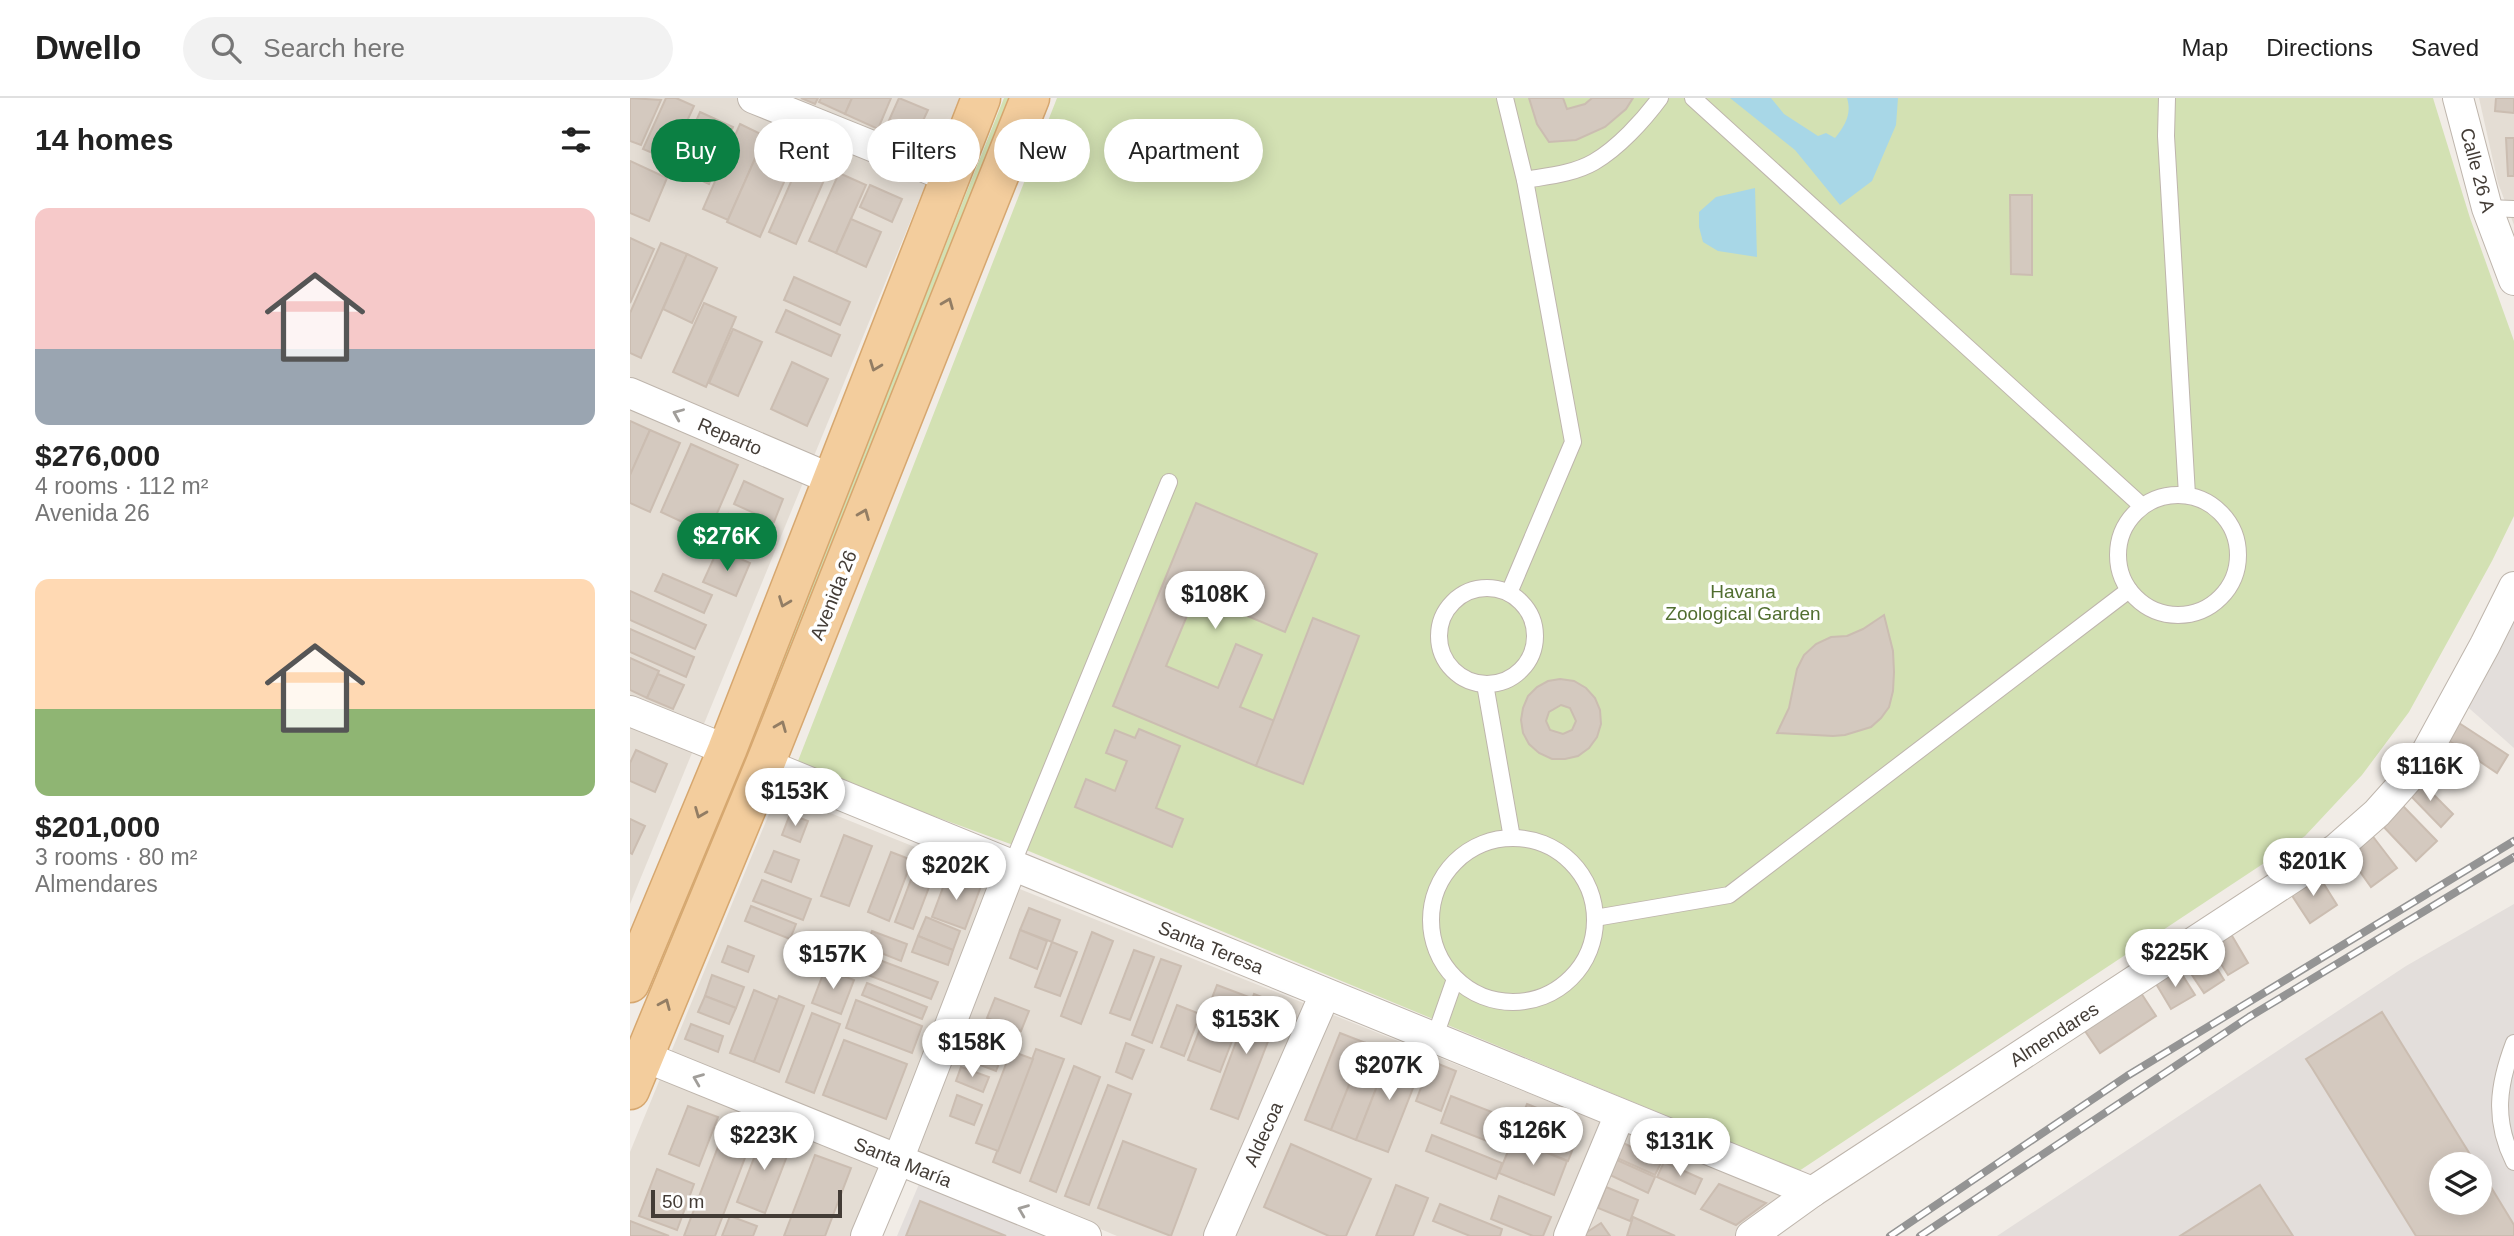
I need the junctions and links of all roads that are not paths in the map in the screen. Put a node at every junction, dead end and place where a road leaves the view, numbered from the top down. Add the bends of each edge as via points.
1 (754, 98) edge
2 (981, 98) edge
3 (1030, 98) edge
4 (1505, 98) edge
5 (1660, 98) edge
6 (1693, 98) edge
7 (2167, 98) edge
8 (2458, 98) edge
9 (972, 119) edge
10 (867, 144) edge
11 (1525, 180) junction
12 (947, 182) edge
13 (2501, 208) edge
14 (2514, 280) edge
15 (630, 393) edge
16 (831, 479) junction
17 (1169, 482) dead end
18 (2187, 495) junction
19 (2142, 506) junction
20 (2514, 587) edge
21 (2129, 590) junction
22 (1509, 593) junction
23 (1485, 684) junction
24 (630, 711) edge
25 (727, 750) junction
26 (765, 764) junction
27 (1512, 838) junction
28 (1012, 865) junction
29 (1595, 918) junction
30 (1455, 979) junction
31 (630, 983) edge
32 (1325, 994) junction
33 (1434, 1038) junction
34 (2514, 1043) edge
35 (636, 1073) edge
36 (1619, 1114) junction
37 (898, 1160) junction
38 (2514, 1162) edge
39 (1812, 1192) junction
40 (866, 1236) edge
41 (1086, 1236) edge
42 (1219, 1236) edge
43 (1569, 1236) edge
44 (1751, 1236) edge

1 - 10 street
2 - 9 main road
26 -> 3 main road, Avenida 26
4 - 11 lane
5 - 11 lane via 1642,123 1594,162 1562,174
6 - 19 lane
7 - 18 lane
8 - 13 street, Calle 26 A
11 - 22 lane via 1573,442
12 -> 16 main road
13 - 14 street, Calle 26 A
16 -> 15 street, Reparto
16 -> 25 main road
17 - 28 lane
18 - 19 lane via 2171,495
18 - 21 lane via 2215,508 2233,533 2237,564 2228,586 2213,603 2184,614 2154,610
19 - 21 lane via 2118,545 2118,561
20 - 39 street, Almendares via 2418,766 2377,813 2336,849
21 - 29 lane via 1730,895
22 - 23 lane via 1531,616 1534,648 1516,675
22 - 23 lane via 1486,588 1463,593 1442,616 1438,631 1446,661 1462,677
23 - 27 lane
24 - 25 street
25 -> 31 main road
26 - 28 street, Santa Teresa
35 -> 26 main road, Avenida 26
27 - 29 lane via 1537,842 1560,853 1578,870 1590,893
27 - 30 lane via 1485,842 1461,856 1443,877 1432,902 1431,930 1439,956
28 - 32 street, Santa Teresa
28 - 37 street
29 - 30 lane via 1591,946 1579,970 1558,989 1533,1000 1492,999
30 - 33 lane
32 - 33 street, Santa Teresa
32 - 42 street, Aldecoa
33 - 36 street, Santa Teresa
34 - 38 lane via 2498,1101 2505,1143
37 -> 35 street, Santa María
36 - 39 street, Santa Teresa
36 - 43 street
37 - 40 street
41 -> 37 street, Santa María
39 - 44 street, Almendares

